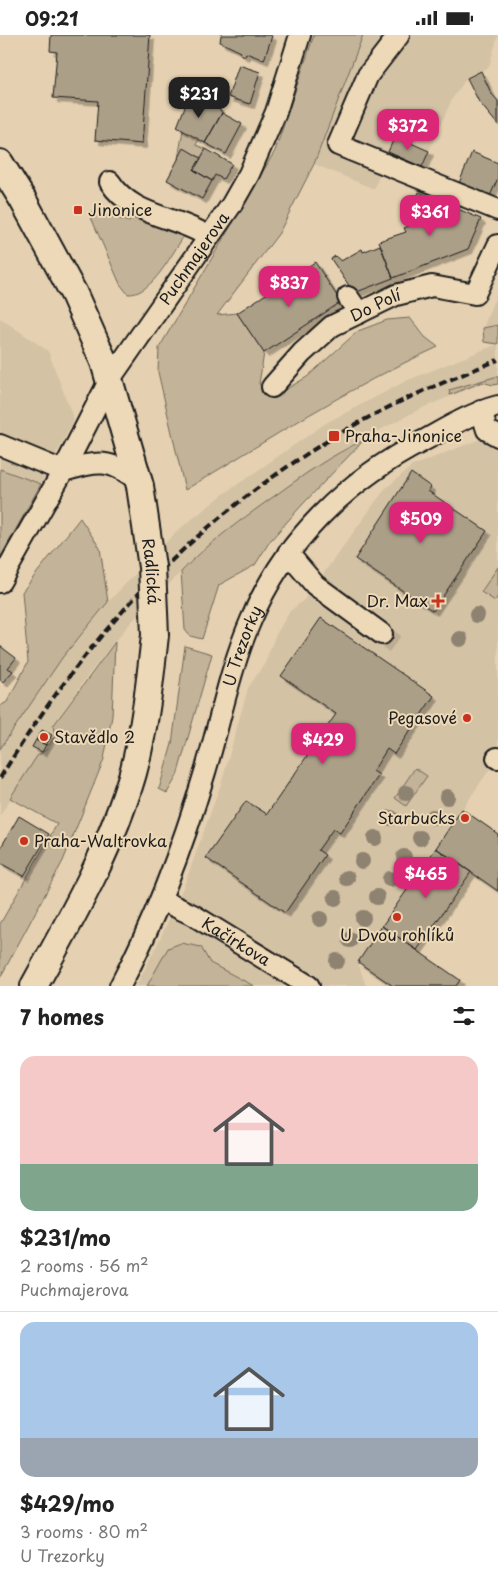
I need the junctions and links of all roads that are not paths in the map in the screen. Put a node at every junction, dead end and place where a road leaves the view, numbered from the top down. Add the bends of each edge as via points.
1 (300, 35) edge
2 (399, 35) edge
3 (0, 163) edge
4 (110, 183) dead end
5 (498, 210) edge
6 (209, 237) junction
7 (498, 245) edge
8 (110, 379) junction
9 (272, 387) dead end
10 (489, 409) edge
11 (498, 436) edge
12 (0, 445) edge
13 (63, 471) junction
14 (140, 483) junction
15 (288, 553) junction
16 (0, 582) edge
17 (382, 634) tunnel mouth
18 (161, 900) junction
19 (34, 986) edge
20 (120, 986) edge
21 (309, 986) edge

1 - 6 street, Puchmajerova via 263,145 232,204
2 - 5 street via 368,75 338,145
3 - 8 main road, Radlická via 74,294
4 - 6 street via 135,207 194,227
6 - 8 street, Puchmajerova
7 - 9 street, Do Polí via 475,293 432,286 353,305 302,353
8 - 13 street, Puchmajerova
8 - 14 main road, Radlická
10 - 11 street via 487,430
10 - 15 street, U Trezorky via 406,450 369,474 322,513
12 - 13 street
13 - 14 street via 96,462 109,463 121,467
13 - 16 street, Puchmajerova
14 - 19 main road, Radlická, bridge via 152,567 155,635 142,737 122,807 94,876
15 - 17 street via 315,585
15 - 18 street, U Trezorky via 269,581 250,621 220,712 194,810
18 - 20 street, U Trezorky
18 - 21 street, Kačírkova via 193,915

